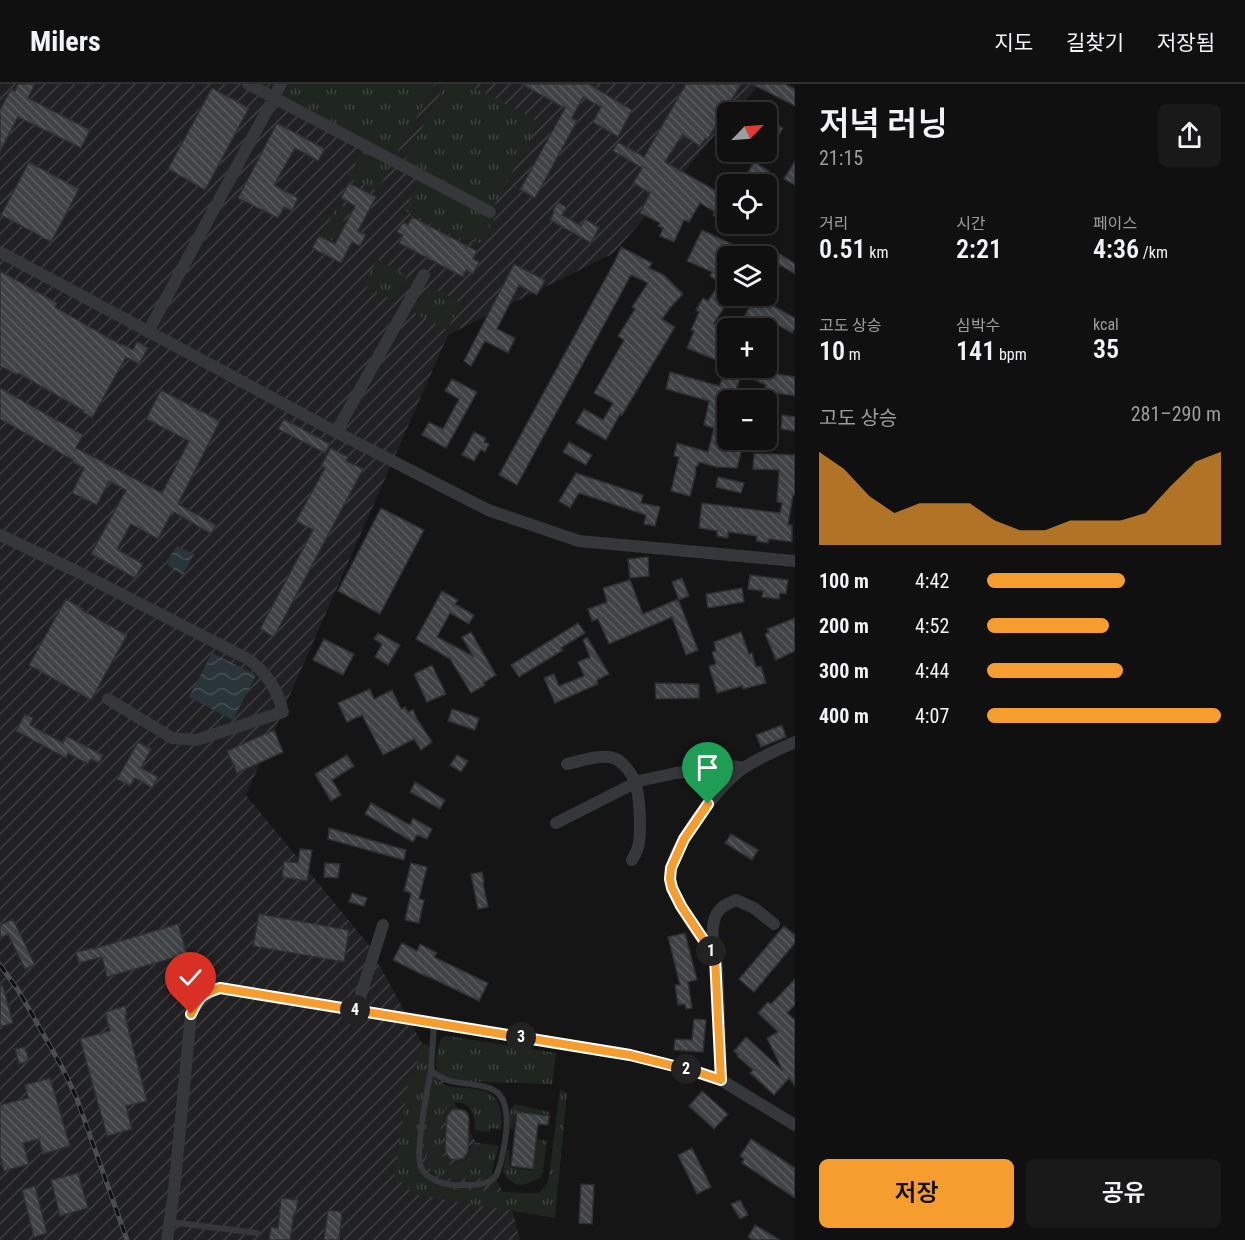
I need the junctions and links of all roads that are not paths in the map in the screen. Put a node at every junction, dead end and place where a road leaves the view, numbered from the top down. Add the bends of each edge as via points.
1 (248, 84) edge
2 (281, 84) edge
3 (273, 98) junction
4 (490, 212) dead end
5 (0, 252) edge
6 (424, 275) dead end
7 (148, 332) junction
8 (336, 432) junction
9 (0, 535) edge
10 (795, 561) edge
11 (108, 699) dead end
12 (795, 742) edge
13 (567, 764) dead end
14 (744, 768) junction
15 (635, 783) junction
16 (556, 823) dead end
17 (632, 860) dead end
18 (774, 924) dead end
19 (383, 925) dead end
20 (715, 957) junction
21 (356, 1010) junction
22 (434, 1023) junction
23 (430, 1071) junction
24 (721, 1080) junction
25 (795, 1125) edge
26 (169, 1222) junction
27 (257, 1233) dead end
28 (167, 1240) edge

1 - 3 street
2 - 3 street
3 - 4 street
3 - 7 street
5 - 7 street
6 - 8 street
7 - 8 street
8 - 10 street via 488,510 579,541
9 - 11 street via 248,659 268,678 283,712 196,740 172,738
12 - 14 street
13 - 15 street via 605,756 617,759
14 - 15 street via 676,773
14 - 20 street via 708,804 684,839 671,868 672,888
15 - 16 street
15 - 17 street via 639,844
18 - 20 street via 736,900 723,905 713,923
19 - 21 street
20 - 24 street
21 - 22 street
21 - 26 street via 220,988 197,1000 191,1014
22 - 23 lane
22 - 24 street via 630,1055
23 - 23 lane via 445,1080 494,1090 503,1101 504,1152 492,1180 454,1186 426,1175 421,1166 420,1144
24 - 25 street
26 - 27 lane
26 - 28 street

